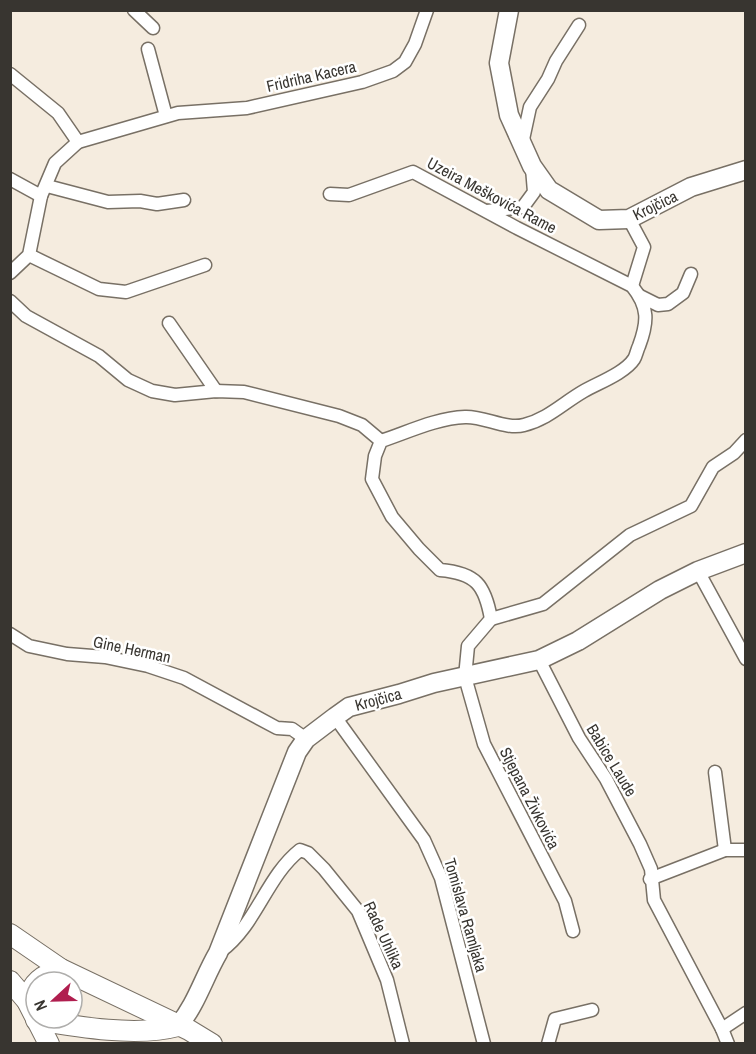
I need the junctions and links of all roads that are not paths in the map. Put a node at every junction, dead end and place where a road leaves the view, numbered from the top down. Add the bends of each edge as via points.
1 (135, 10) edge
2 (427, 10) edge
3 (509, 10) edge
4 (579, 25) dead end
5 (153, 28) dead end
6 (148, 49) dead end
7 (10, 74) edge
8 (166, 116) junction
9 (78, 142) junction
10 (522, 145) junction
11 (532, 166) junction
12 (746, 170) edge
13 (10, 179) edge
14 (44, 191) junction
15 (330, 194) dead end
16 (184, 200) dead end
17 (487, 212) junction
18 (629, 219) junction
19 (29, 255) junction
20 (205, 265) dead end
21 (10, 273) edge
22 (691, 274) dead end
23 (636, 291) junction
24 (10, 301) edge
25 (169, 323) dead end
26 (216, 391) junction
27 (746, 440) edge
28 (381, 441) junction
29 (746, 553) edge
30 (698, 571) junction
31 (490, 619) junction
32 (10, 634) edge
33 (746, 659) edge
34 (539, 660) junction
35 (465, 677) junction
36 (334, 717) junction
37 (306, 739) junction
38 (715, 772) dead end
39 (725, 850) junction
40 (746, 850) edge
41 (650, 879) junction
42 (573, 931) dead end
43 (10, 934) edge
44 (218, 953) junction
45 (61, 969) junction
46 (58, 970) edge
47 (10, 981) edge
48 (24, 998) edge
49 (592, 1010) dead end
50 (746, 1013) edge
51 (84, 1026) edge
52 (178, 1026) junction
53 (722, 1029) junction
54 (41, 1030) edge
55 (548, 1043) edge
56 (49, 1044) edge
57 (212, 1044) edge
58 (403, 1044) edge
59 (484, 1044) edge
60 (728, 1044) edge

1 - 5 street
2 - 8 street, Fridriha Kacera via 405,62 393,71 247,108
3 - 10 main road, Krojčica via 499,63 509,115
4 - 10 street via 530,107
6 - 8 street
7 - 9 street via 58,113
8 - 9 street, Fridriha Kacera
9 - 14 street via 55,164
10 - 11 main road, Krojčica
11 - 17 street via 534,192 523,207
11 - 18 main road, Krojčica via 549,190 599,220
12 - 18 main road, Krojčica via 691,187
13 - 14 street
14 - 16 street via 108,202 157,204
14 - 19 street
15 - 17 street, Uzeira Meškovića Rame via 349,195 413,172
17 - 23 street, Uzeira Meškovića Rame
18 - 23 street via 644,247
19 - 20 street via 99,290 126,292
19 - 21 street
22 - 23 street, Uzeira Meškovića Rame via 683,293 668,304 658,305
23 - 28 street via 645,312 645,330 634,360 538,421 521,426 467,416
24 - 26 street via 26,315 99,356 128,381 175,395
25 - 26 street
26 - 28 street via 244,392 339,417 362,425
27 - 31 street via 713,467 691,506 630,535 543,603
28 - 31 street via 372,479 392,518 440,570 459,572 476,580 487,599
29 - 30 main road, Krojčica
30 - 33 street
30 - 34 main road, Krojčica
31 - 35 street via 468,646
32 - 37 street, Gine Herman via 29,646 105,657 184,678 277,728 292,729
34 - 35 main road, Krojčica
34 - 41 street, Babice Laude via 640,844 651,868
35 - 36 main road, Krojčica via 349,707
35 - 42 street, Stjepana Živkovića via 484,744 565,901
36 - 37 main road, Krojčica
36 - 59 street, Tomislava Ramljaka via 424,840 441,878
37 - 44 main road, Krojčica via 297,752
38 - 39 street
39 - 40 street
39 - 41 street
41 - 53 street, Babice Laude via 654,900
43 - 45 main road
44 - 52 main road, Krojčica
44 - 58 street, Rade Uhlika via 243,931 286,861 300,850 308,853 358,911 387,980
45 - 46 main road
45 - 52 main road
47 - 48 main road
49 - 55 street via 555,1019
50 - 53 street
51 - 52 main road via 151,1031
52 - 57 main road
53 - 60 street, Babice Laude
54 - 56 main road

